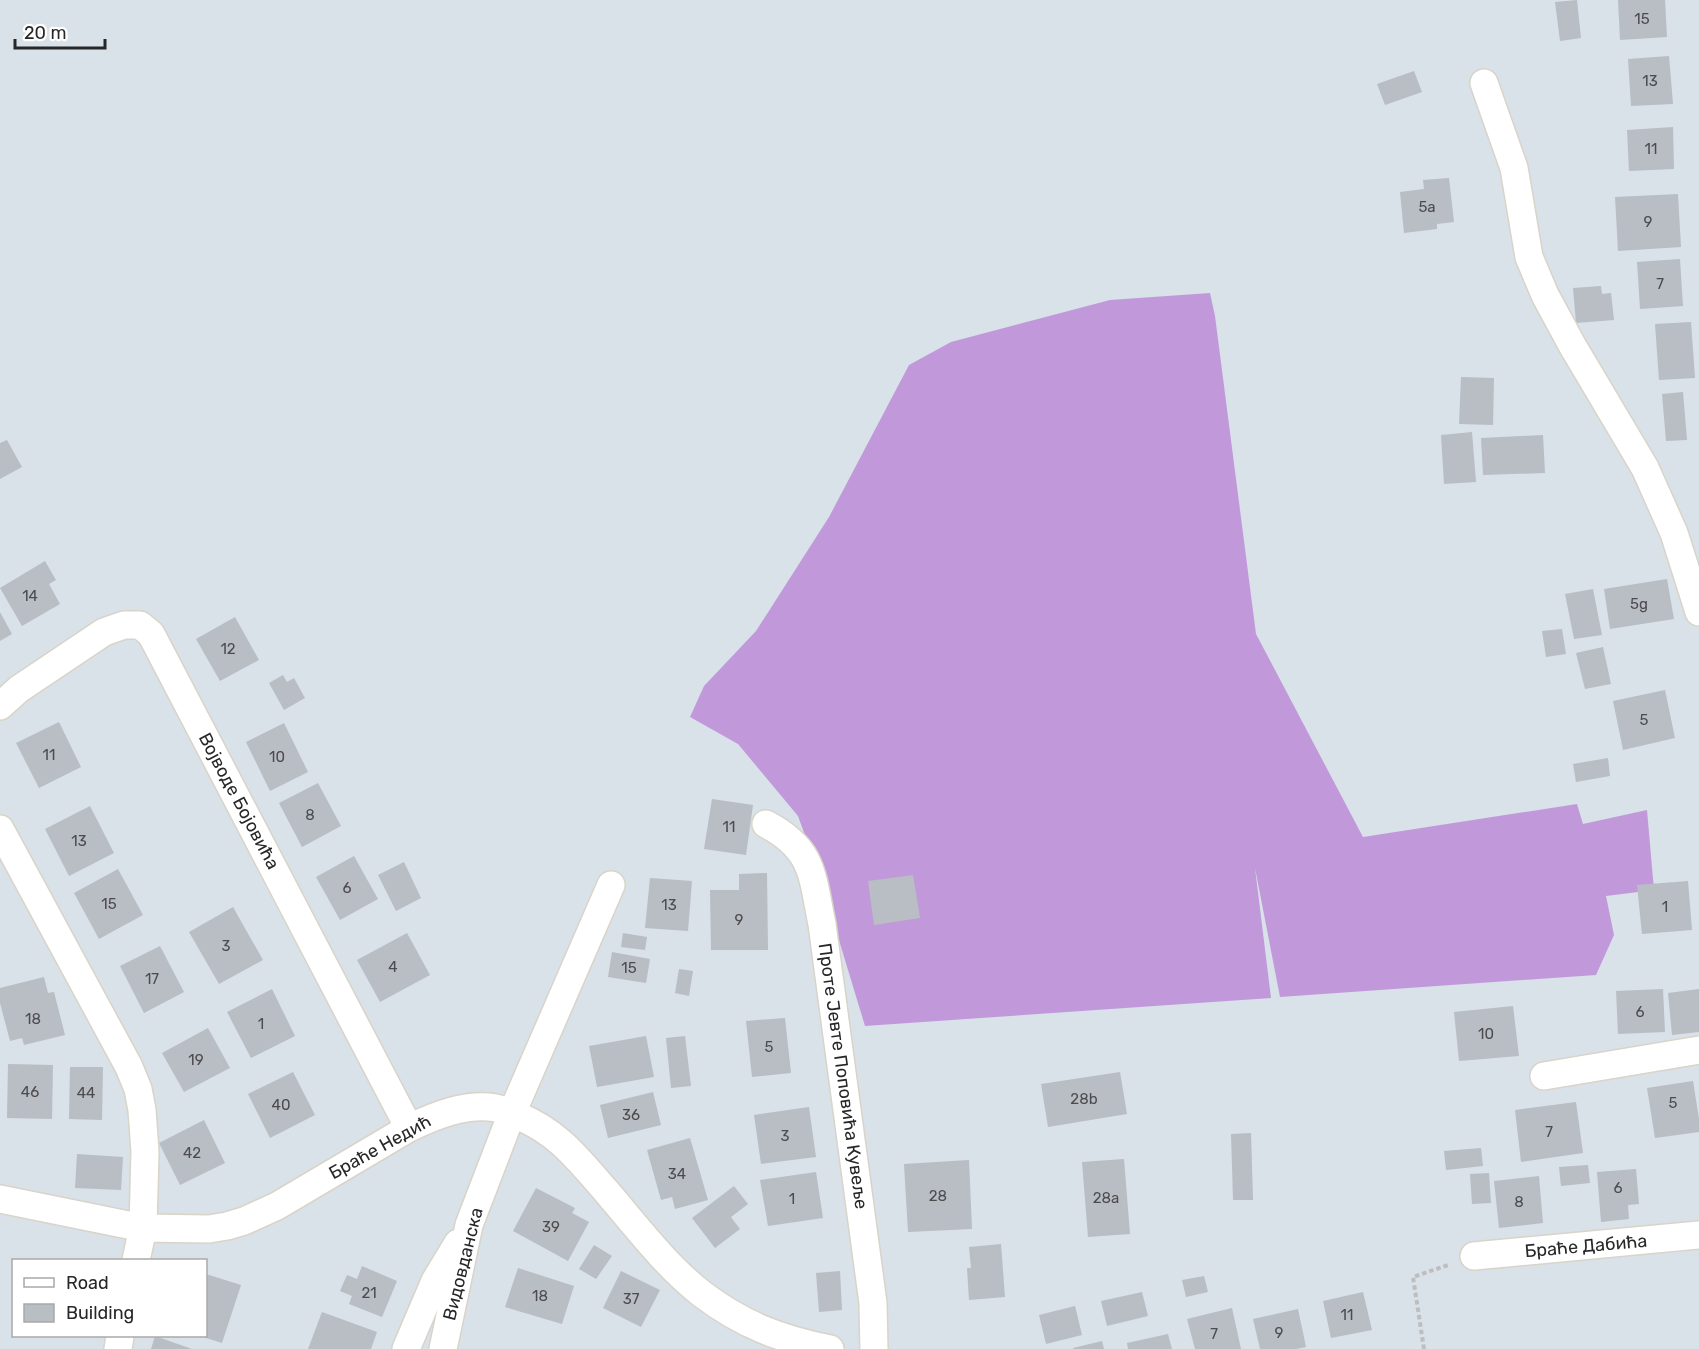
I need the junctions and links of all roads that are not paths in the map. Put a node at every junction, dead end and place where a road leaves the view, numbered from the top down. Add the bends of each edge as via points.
1 (1484, 83) dead end
2 (1699, 612) edge
3 (0, 706) edge
4 (766, 824) dead end
5 (0, 829) edge
6 (611, 885) dead end
7 (1699, 1050) edge
8 (1544, 1076) dead end
9 (512, 1113) junction
10 (409, 1128) junction
11 (0, 1199) edge
12 (469, 1225) junction
13 (143, 1228) junction
14 (1699, 1235) edge
15 (1474, 1256) road end
16 (136, 1259) edge
17 (405, 1349) edge
18 (443, 1349) edge
19 (830, 1349) edge
20 (874, 1349) edge

1 - 2 street via 1514,168 1529,257 1572,345 1645,468 1674,533
3 - 10 street, Војводе Бојовића via 104,632 124,625 140,625 151,634
4 - 20 street, Проте Јевте Поповића Кувеље via 796,844 810,867 822,924 873,1303
5 - 13 street via 138,1089 145,1152
6 - 9 street
7 - 8 street
9 - 10 street, Браће Недић via 497,1108 450,1111
9 - 12 street, Видовданска
9 - 19 street, Браће Недић via 555,1136 661,1255 701,1293 765,1332
10 - 13 street, Браће Недић via 277,1206 244,1221 227,1227
11 - 13 street, Браће Недић
12 - 17 street via 435,1281
12 - 18 street, Видовданска
13 - 16 street
14 - 15 street, Браће Дабића

